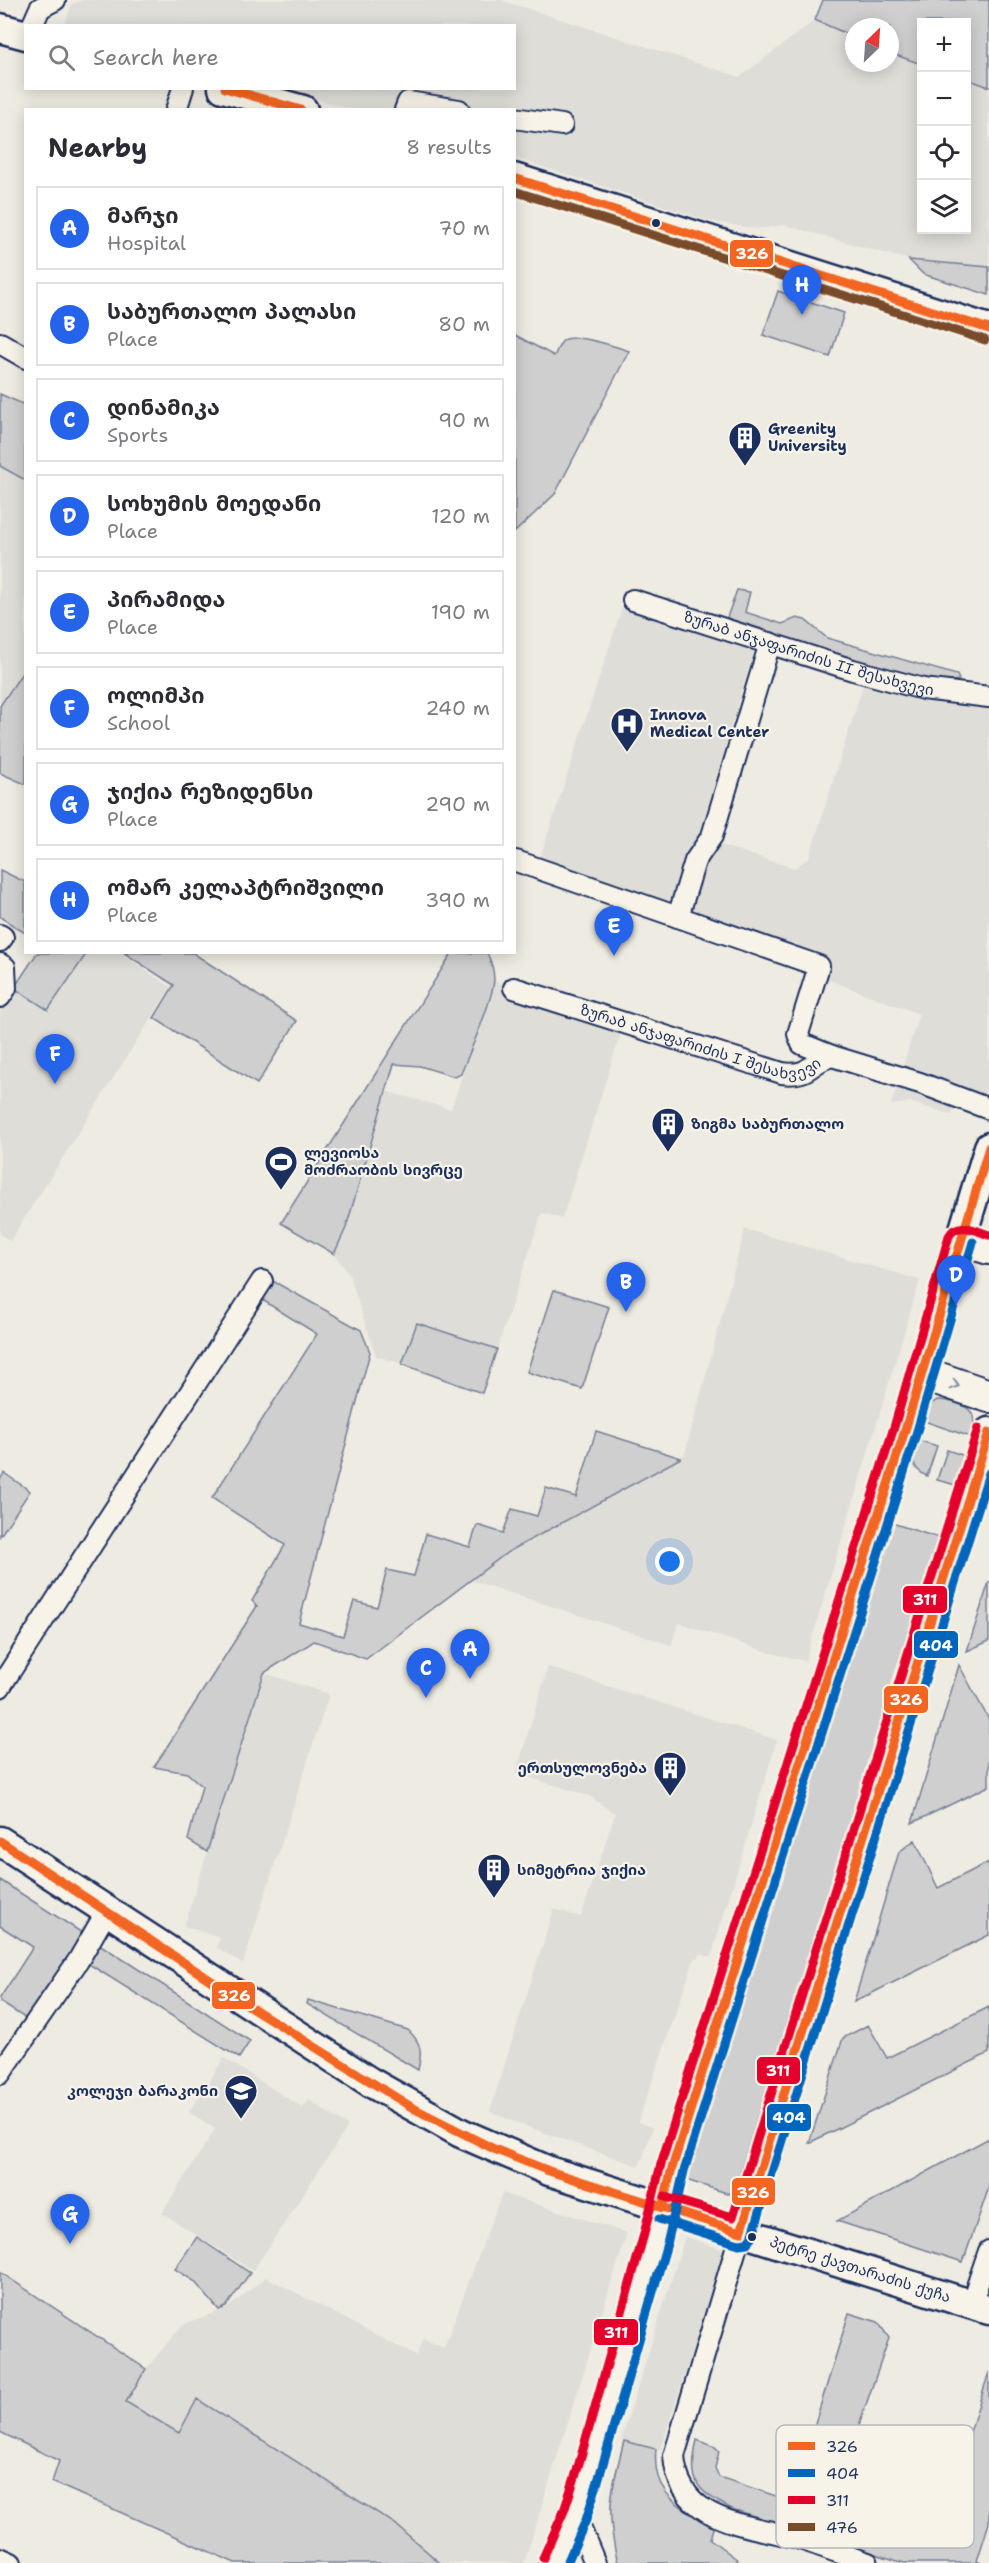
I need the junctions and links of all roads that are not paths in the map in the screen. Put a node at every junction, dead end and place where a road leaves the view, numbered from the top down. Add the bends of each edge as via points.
1 (55, 0) edge
2 (33, 24) edge
3 (0, 28) edge
4 (24, 34) edge
5 (182, 90) edge
6 (230, 90) edge
7 (177, 108) edge
8 (296, 108) edge
9 (406, 108) edge
10 (446, 108) edge
11 (516, 118) edge
12 (562, 125) dead end
13 (516, 179) edge
14 (989, 329) edge
15 (0, 343) edge
16 (24, 357) edge
17 (633, 600) dead end
18 (770, 643) junction
19 (989, 697) edge
20 (516, 861) dead end
21 (678, 917) junction
22 (0, 935) edge
23 (0, 941) edge
24 (0, 964) edge
25 (514, 988) dead end
26 (0, 998) edge
27 (832, 1056) junction
28 (989, 1109) edge
29 (989, 1147) edge
30 (975, 1244) edge
31 (262, 1281) dead end
32 (922, 1374) junction
33 (989, 1396) edge
34 (989, 1432) edge
35 (0, 1687) edge
36 (0, 1841) edge
37 (107, 1911) junction
38 (0, 2074) edge
39 (662, 2208) junction
40 (741, 2232) junction
41 (989, 2251) edge
42 (980, 2307) edge
43 (575, 2515) junction
44 (776, 2534) edge
45 (823, 2548) edge
46 (0, 2558) edge
47 (11, 2563) edge
48 (555, 2563) edge
49 (595, 2563) edge
50 (868, 2563) edge

1 - 2 street via 40,8
3 - 4 main road
5 - 7 street
6 - 8 main road
9 - 10 street via 408,102
11 - 12 street
13 - 14 main road
15 - 16 street
17 - 18 street, ზურაბ ანჯაფარიძის II შესახვევი
18 - 19 street, ზურაბ ანჯაფარიძის II შესახვევი via 923,689
18 - 21 street via 712,836 695,861
20 - 21 street
21 - 27 street via 819,966 798,1034 802,1044
22 - 23 street
24 - 26 street via 5,967 6,988
25 - 27 street, ზურაბ ანჯაფარიძის I შესახვევი via 782,1073 804,1073
27 - 28 street, ზურაბ ანჯაფარიძის I შესახვევი
29 - 30 main road
30 - 32 main road
31 - 35 street
32 -> 33 main road
32 - 39 main road
34 - 40 main road
36 - 37 main road, პეტრე ქავთარაძის ქუჩა
37 - 38 street via 78,1961
37 - 39 main road, პეტრე ქავთარაძის ქუჩა via 254,2009 423,2113 506,2154
39 - 40 main road, პეტრე ქავთარაძის ქუჩა
39 - 43 main road
40 - 42 main road, პეტრე ქავთარაძის ქუჩა
40 - 44 street via 674,2456 675,2470 680,2487 709,2513 739,2526
41 - 42 street
43 - 48 main road
43 - 49 street
45 - 50 street
46 - 47 street

